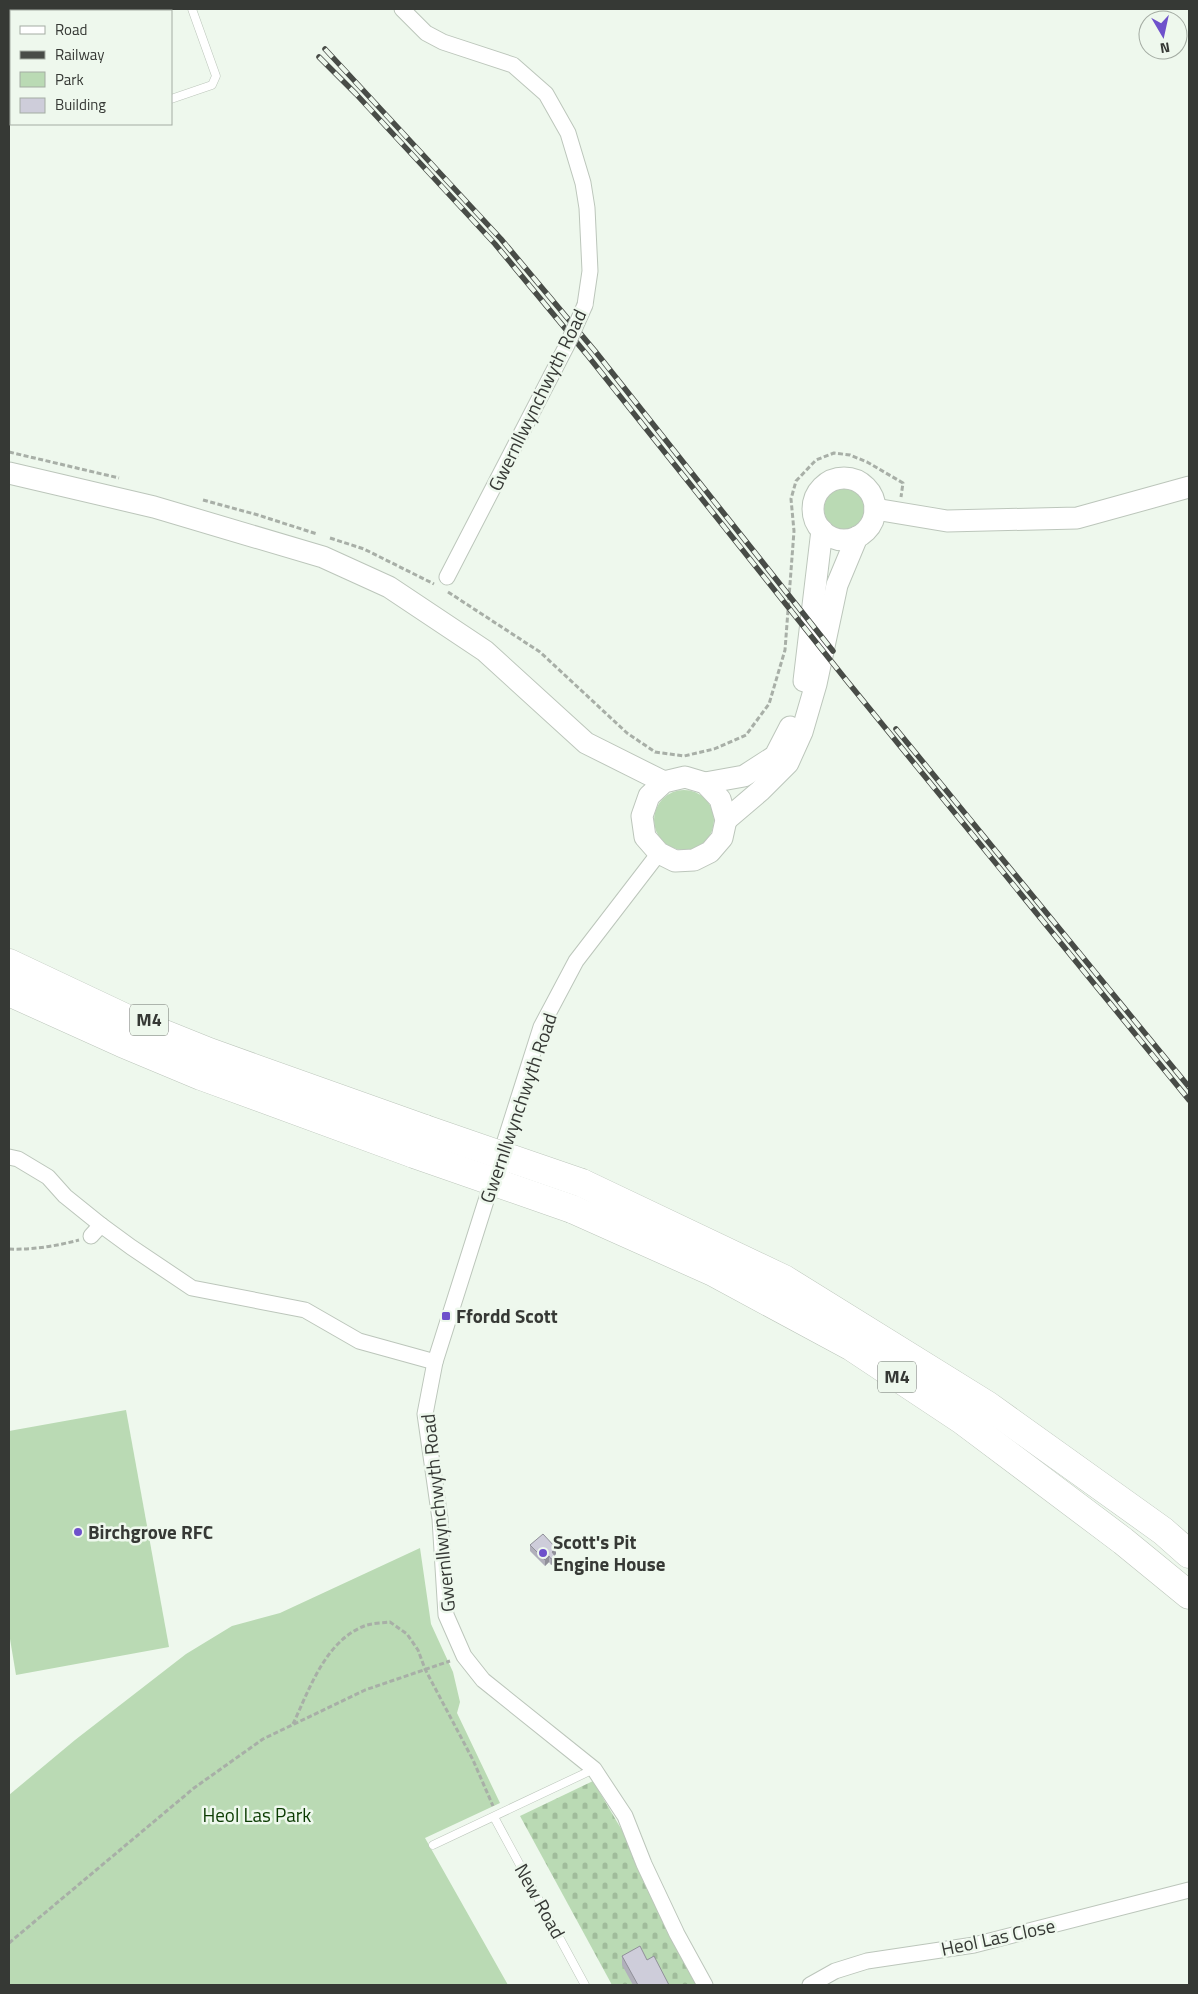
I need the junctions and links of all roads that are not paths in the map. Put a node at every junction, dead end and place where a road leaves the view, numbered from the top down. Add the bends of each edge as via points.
1 (192, 9) edge
2 (402, 9) edge
3 (172, 99) edge
4 (9, 473) edge
5 (1189, 487) edge
6 (875, 509) junction
7 (822, 530) junction
8 (857, 537) junction
9 (447, 577) dead end
10 (664, 782) junction
11 (705, 783) junction
12 (726, 820) junction
13 (659, 853) junction
14 (9, 944) edge
15 (9, 963) edge
16 (9, 992) edge
17 (296, 1083) junction
18 (9, 1157) edge
19 (434, 1362) junction
20 (1189, 1554) edge
21 (1189, 1595) edge
22 (594, 1769) junction
23 (495, 1816) junction
24 (433, 1846) dead end
25 (1189, 1890) edge
26 (586, 1985) edge
27 (705, 1985) edge
28 (810, 1985) edge

1 - 3 lane via 216,76 212,85
2 - 9 street, Gwernllwynchwyth Road, bridge via 426,34 513,65 546,94 568,133 583,183 586,208 590,270 585,305
4 - 10 main road via 154,507 323,557 389,587 486,651 586,744
5 - 6 main road via 1077,518 948,521
6 - 7 main road via 874,499 862,484 843,478 833,480 818,493 814,502 816,522
6 - 8 main road via 869,528
7 - 8 main road via 840,540
7 - 11 main road via 804,682 789,732 775,756 744,776
8 - 12 main road via 837,585 816,684 802,732 788,764
10 - 11 main road via 685,777
10 - 13 main road via 648,796 642,816 645,837
11 - 12 main road via 720,799
12 - 13 main road via 722,838 710,852 694,860 676,861
13 - 19 street, Gwernllwynchwyth Road via 576,961 541,1027
14 - 17 highway, M4 via 135,1014
15 - 17 highway, M4 via 132,1021
16 - 21 highway, M4, bridge via 200,1076 572,1209 713,1272 852,1347 962,1420
17 - 20 highway, M4, bridge via 582,1183 784,1279 987,1405 1163,1531
18 - 19 street via 48,1177 96,1230 131,1247 192,1288 305,1310 359,1340
19 - 22 street, Gwernllwynchwyth Road via 425,1414 440,1519 446,1615 464,1656 482,1680
22 - 23 lane
22 - 27 street, Gwernllwynchwyth Road via 625,1816 644,1864
23 - 24 lane
23 - 26 lane, New Road
25 - 28 street, Heol Las Close via 974,1945 867,1960 835,1971

